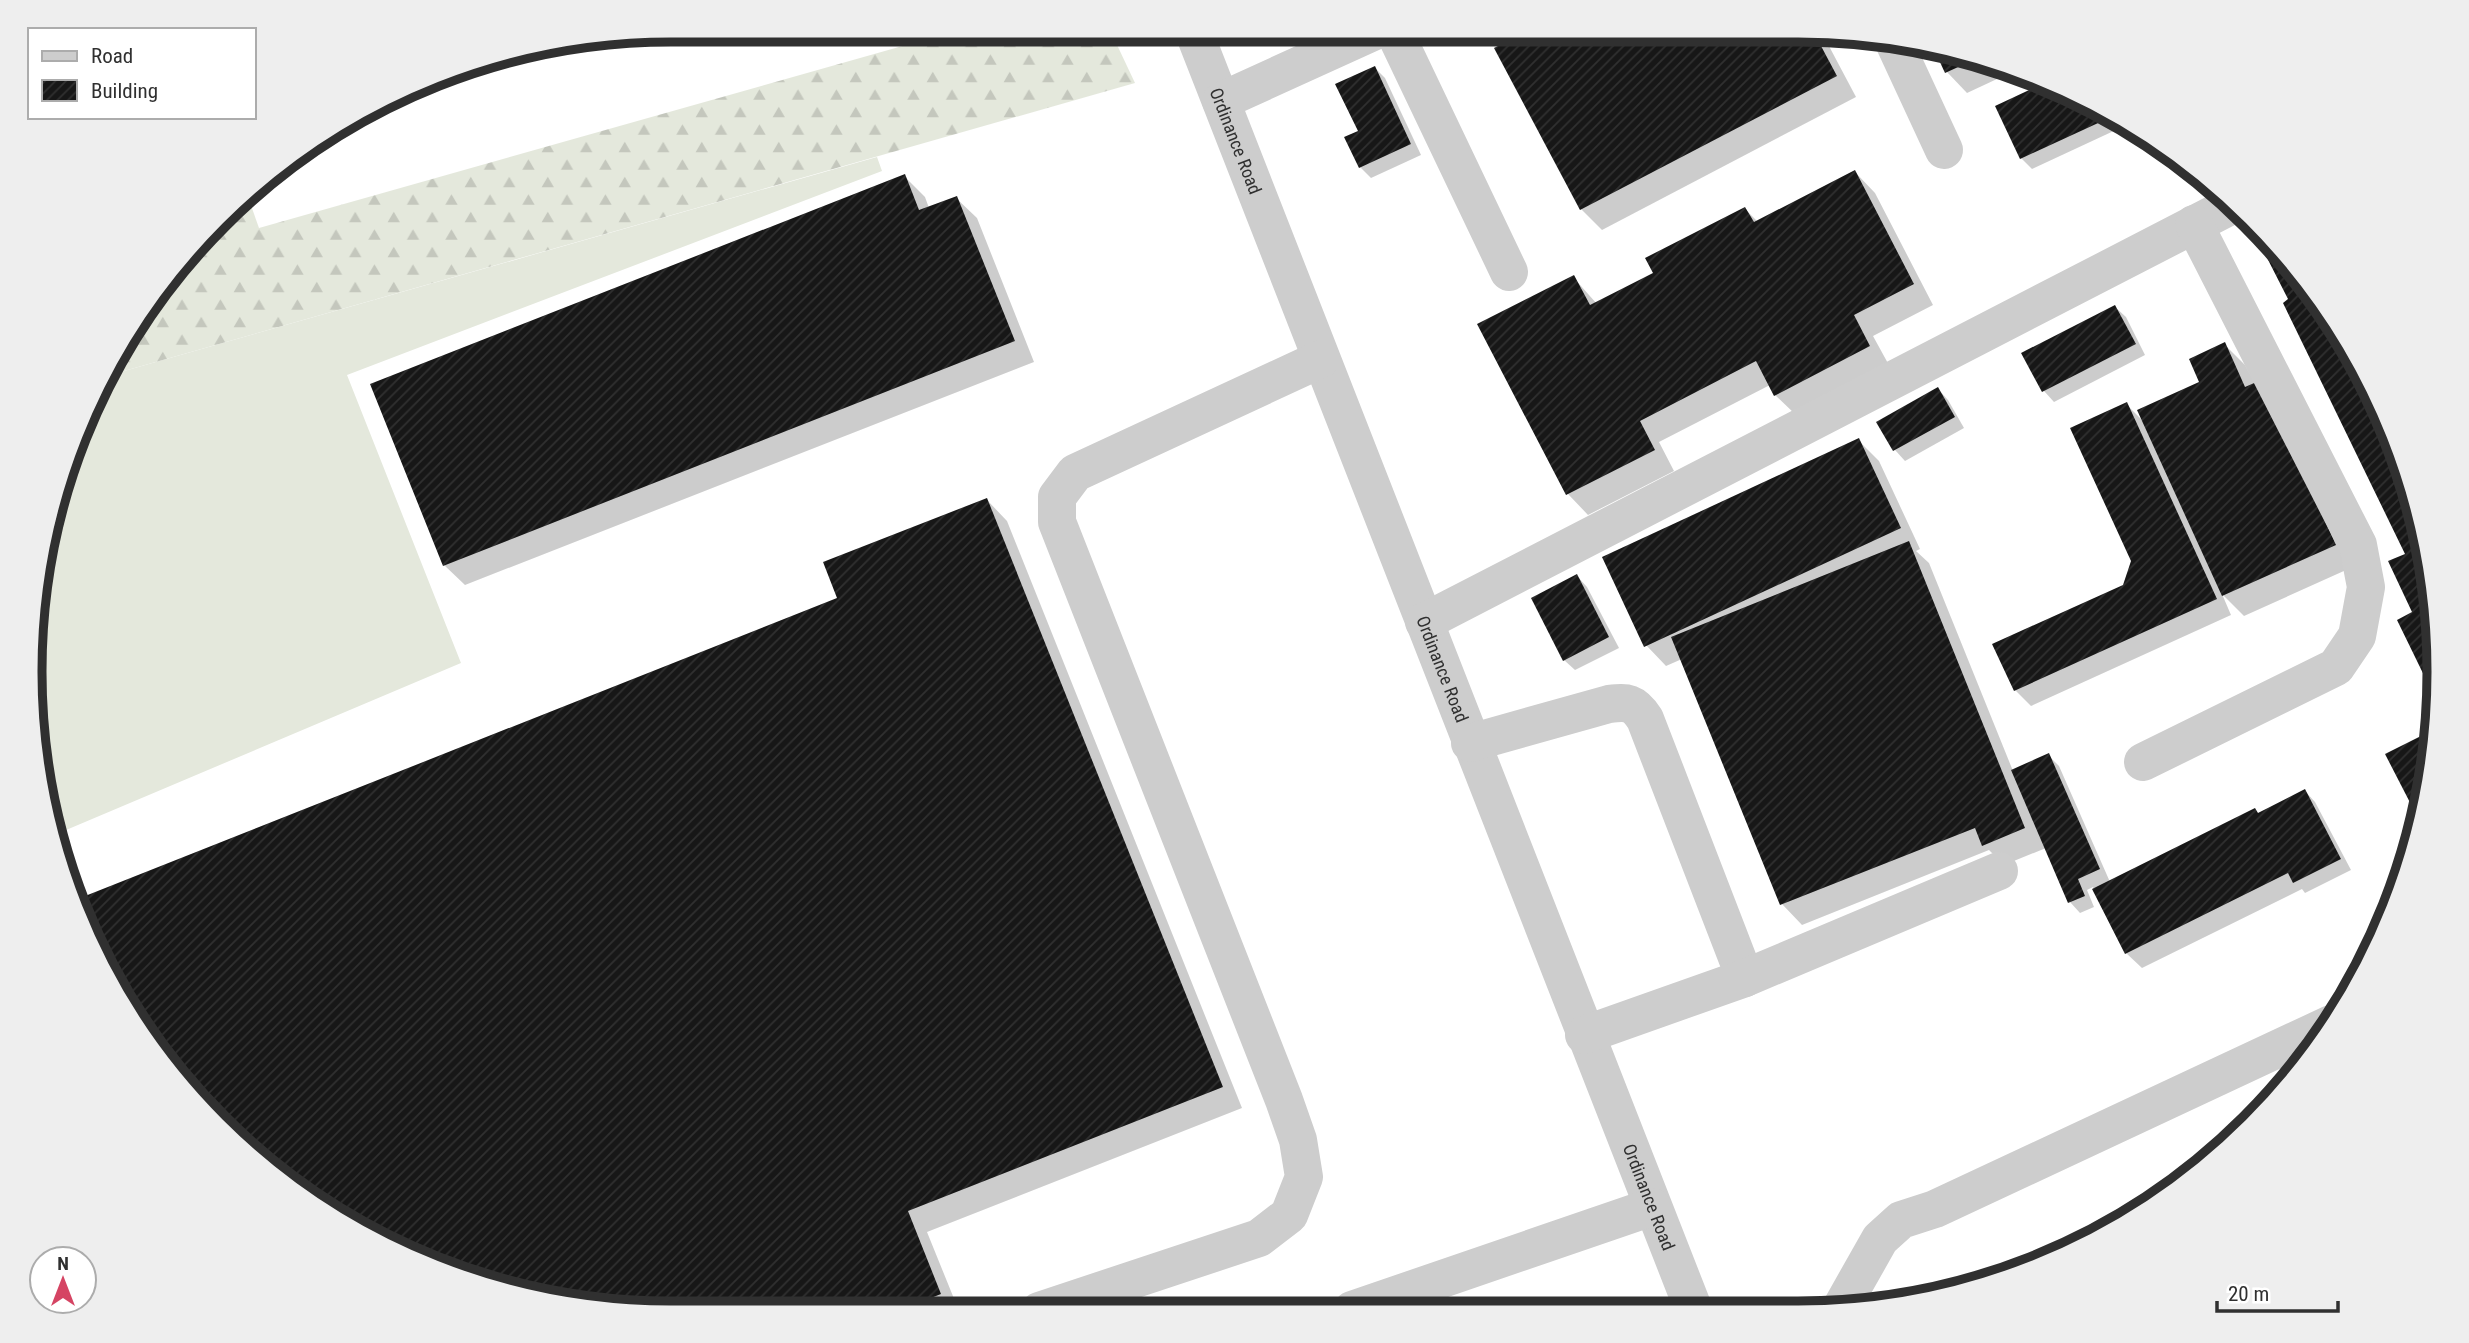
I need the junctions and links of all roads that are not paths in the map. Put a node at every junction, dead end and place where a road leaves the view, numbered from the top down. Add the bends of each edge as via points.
1 (1198, 42) edge
2 (1351, 42) edge
3 (1399, 42) edge
4 (1899, 50) edge
5 (1221, 101) junction
6 (1944, 150) dead end
7 (2225, 209) edge
8 (2194, 224) junction
9 (1508, 272) dead end
10 (1321, 359) junction
11 (1424, 622) junction
12 (1470, 743) junction
13 (2143, 762) dead end
14 (1998, 871) dead end
15 (1745, 978) junction
16 (2313, 1032) edge
17 (1584, 1035) junction
18 (1651, 1207) junction
19 (1849, 1299) edge
20 (1069, 1301) edge
21 (1378, 1301) edge
22 (1690, 1301) edge

1 - 5 street, Ordinance Road
2 - 5 street
3 - 9 street
4 - 6 street
5 - 10 street, Ordinance Road
7 - 8 street
8 - 11 street
8 - 13 street via 2358,545 2366,587 2357,636 2336,667
10 - 11 street, Ordinance Road
10 - 20 street via 1075,472 1057,497 1057,522 1284,1100 1304,1177 1289,1214 1259,1238
11 - 12 street, Ordinance Road
12 - 15 street via 1609,704 1637,707 1646,719
12 - 17 street, Ordinance Road
14 - 15 street
15 - 17 street
16 - 19 street via 1936,1209 1901,1220 1880,1239
17 - 18 street, Ordinance Road
18 - 21 street
18 - 22 street, Ordinance Road

